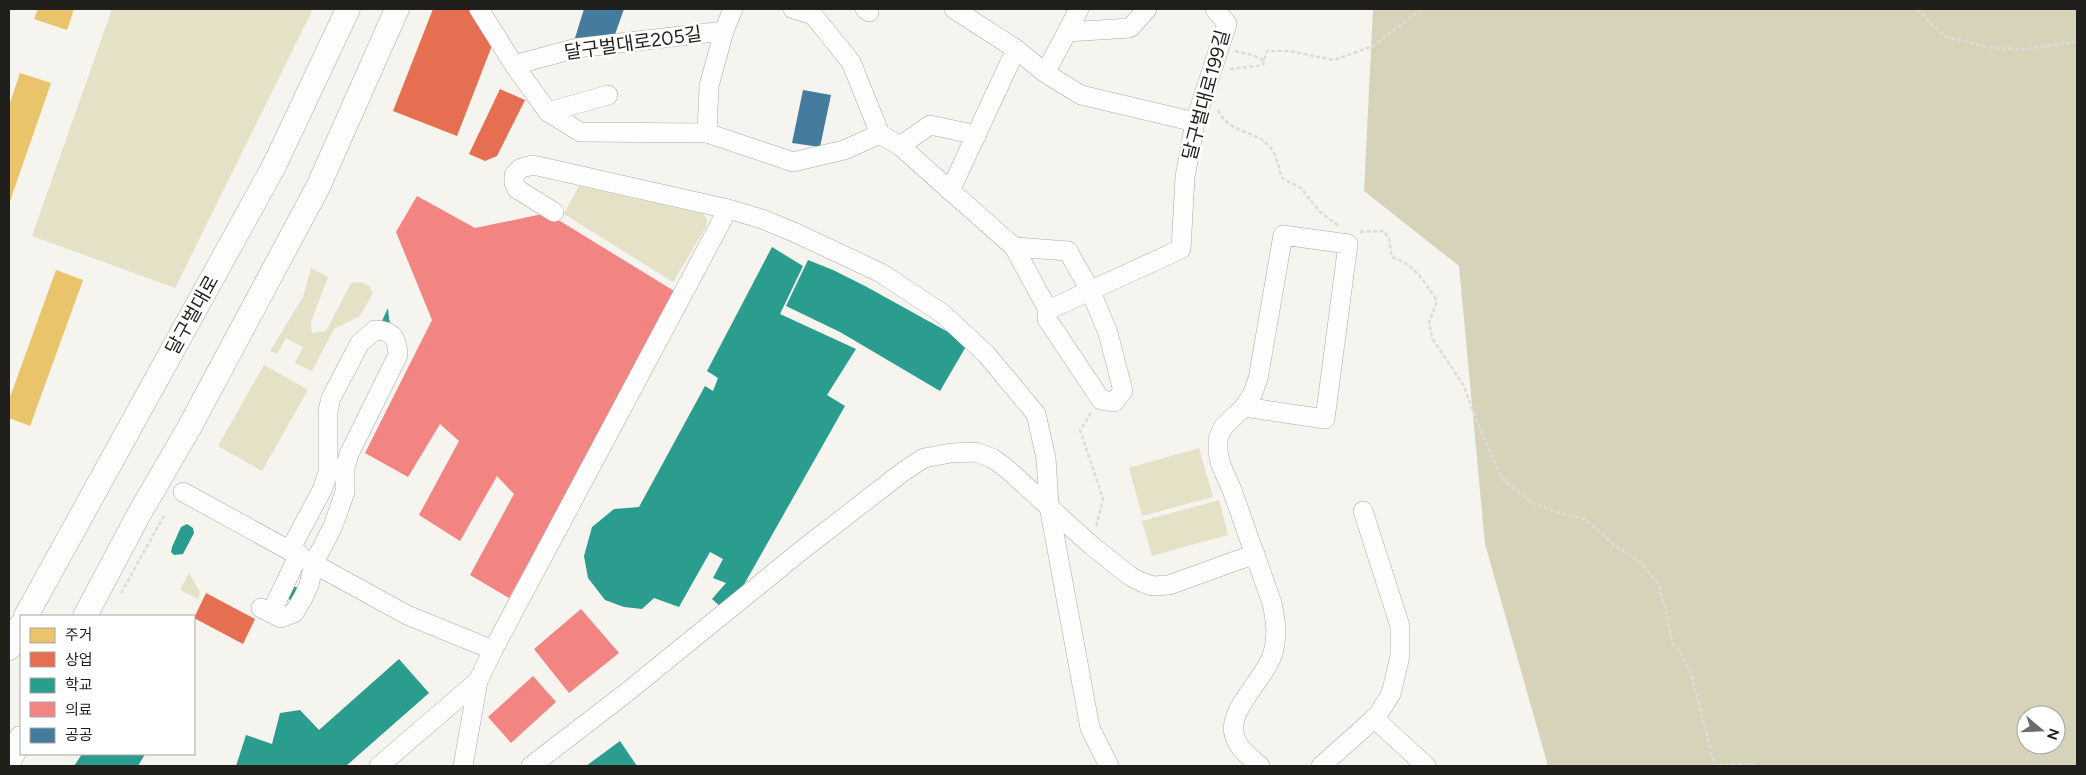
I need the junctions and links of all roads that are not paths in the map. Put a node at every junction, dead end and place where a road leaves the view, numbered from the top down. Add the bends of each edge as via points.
1 (348, 9) edge
2 (397, 9) edge
3 (479, 9) edge
4 (733, 9) edge
5 (793, 9) edge
6 (954, 9) edge
7 (1079, 9) edge
8 (1147, 9) edge
9 (1215, 9) edge
10 (815, 12) edge
11 (724, 31) junction
12 (1067, 32) junction
13 (1016, 49) junction
14 (514, 65) junction
15 (1045, 73) junction
16 (608, 95) dead end
17 (548, 112) junction
18 (1195, 122) junction
19 (707, 133) junction
20 (880, 134) junction
21 (978, 135) junction
22 (900, 146) junction
23 (950, 191) junction
24 (728, 210) junction
25 (554, 212) dead end
26 (1014, 247) junction
27 (1090, 292) junction
28 (1048, 310) junction
29 (1244, 407) junction
30 (328, 411) junction
31 (363, 423) junction
32 (183, 492) dead end
33 (1049, 506) junction
34 (1363, 510) dead end
35 (1255, 554) junction
36 (301, 555) junction
37 (266, 611) dead end
38 (27, 615) edge
39 (86, 615) edge
40 (20, 627) edge
41 (9, 648) edge
42 (493, 650) junction
43 (478, 681) junction
44 (1374, 718) junction
45 (20, 740) edge
46 (9, 762) edge
47 (379, 766) edge
48 (463, 766) edge
49 (531, 766) edge
50 (1109, 766) edge
51 (1260, 766) edge
52 (1321, 766) edge
53 (1426, 766) edge

1 - 38 main road, 달구벌대로 via 274,166
2 - 39 main road via 318,187
3 - 14 street
4 - 11 street
5 - 10 street
6 - 13 street
7 - 12 street
8 - 12 street via 1130,28
9 - 18 street, 달구벌대로199길 via 1227,24
10 - 20 street via 851,62
11 - 14 street, 달구벌대로205길 via 577,48
11 - 19 street via 710,86
12 - 15 street
13 - 15 street
13 - 21 street
14 - 17 street
15 - 18 street via 1081,95
16 - 17 street
17 - 19 street via 580,132
18 - 27 street, 달구벌대로199길 via 1186,177 1182,249
19 - 20 street via 793,162 844,150
20 - 22 street
21 - 22 street via 930,125
21 - 23 street
22 - 23 street
23 - 26 street
24 - 25 street via 533,165 521,168 514,175 517,189
24 - 33 street via 762,220 839,252 881,273 943,314 986,354 1036,414 1046,458
24 - 42 street
26 - 27 street via 1068,251
26 - 28 street
27 - 28 street, 달구벌대로199길
27 - 28 street via 1108,334 1123,390 1114,402 1100,400 1047,319
29 - 29 street via 1258,379 1284,235 1348,244 1326,419
29 - 35 street via 1223,427 1218,439 1218,452
30 - 31 street via 336,424 352,427
30 - 31 street via 335,390 360,343 375,330 387,332 397,342 398,355
30 - 36 street via 328,473
31 - 36 street via 345,468 345,492 337,516
32 - 36 street
33 - 35 street via 1130,576 1154,586 1169,585
33 - 49 street via 992,458 976,452 924,458 904,470
33 - 50 street via 1090,728
34 - 44 street via 1400,626 1400,656 1391,694
35 - 51 street via 1272,603 1276,639 1263,673 1240,706 1233,729 1240,746
36 - 37 street
36 - 42 street via 407,614
40 - 41 main road
42 - 43 street
43 - 47 street
43 - 48 street
44 - 52 street
44 - 53 street
45 - 46 main road

